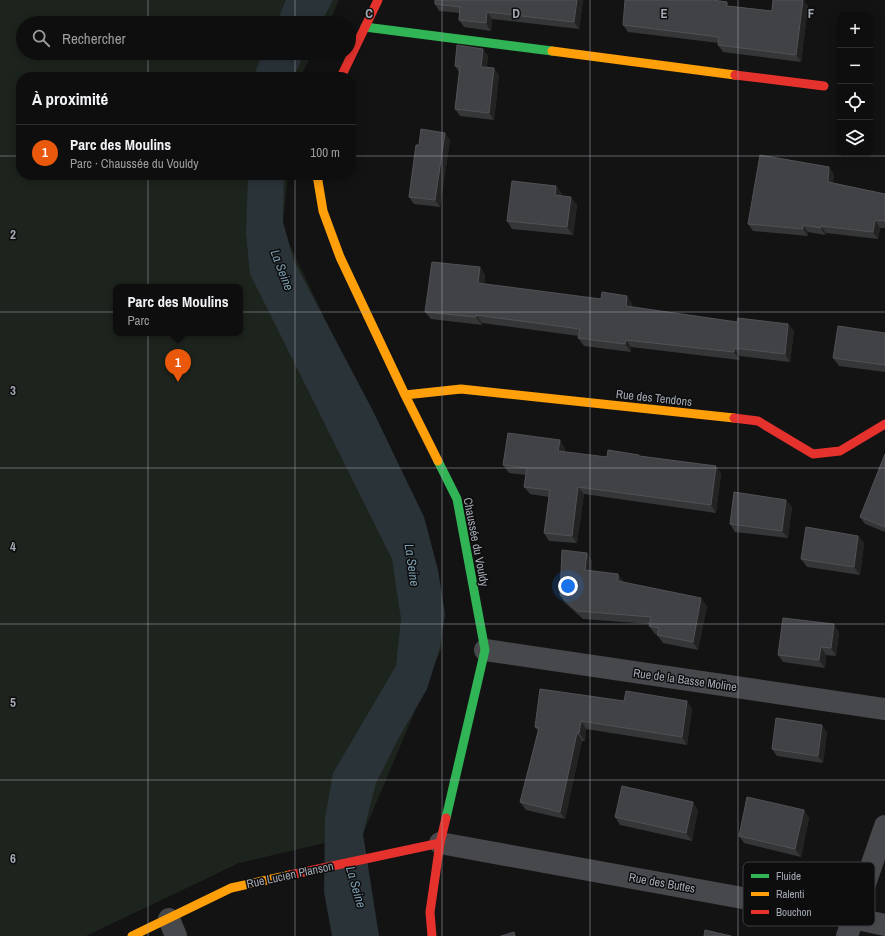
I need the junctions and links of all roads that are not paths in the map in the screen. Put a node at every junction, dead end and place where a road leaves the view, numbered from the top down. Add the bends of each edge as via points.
1 (378, 0) edge
2 (365, 27) junction
3 (356, 46) edge
4 (349, 60) edge
5 (343, 72) edge
6 (824, 86) dead end
7 (318, 180) edge
8 (405, 395) junction
9 (885, 424) edge
10 (485, 650) junction
11 (885, 709) edge
12 (885, 826) edge
13 (440, 843) junction
14 (873, 862) edge
15 (743, 905) edge
16 (885, 925) edge
17 (868, 926) edge
18 (875, 926) edge
19 (172, 927) edge
20 (850, 927) edge
21 (132, 936) edge
22 (432, 936) edge

1 - 2 street
2 - 3 street
2 - 6 street
4 - 5 street
7 - 8 street, Chaussée du Vouldy via 323,211 340,257
8 - 9 street, Rue des Tendons via 461,389 758,421 812,454 840,451
8 - 10 street, Chaussée du Vouldy via 457,499
10 - 11 street, Rue de la Basse Moline
10 - 13 street, Chaussée du Vouldy
12 - 14 street
13 - 15 street, Rue des Buttes
13 - 19 street, Rue Lucien Planson via 231,888
13 - 22 street, Chaussée du Vouldy via 430,912
16 - 18 street, Rue des Buttes
17 - 20 street, Rue des Buttes
19 - 21 street, Rue Lucien Planson

